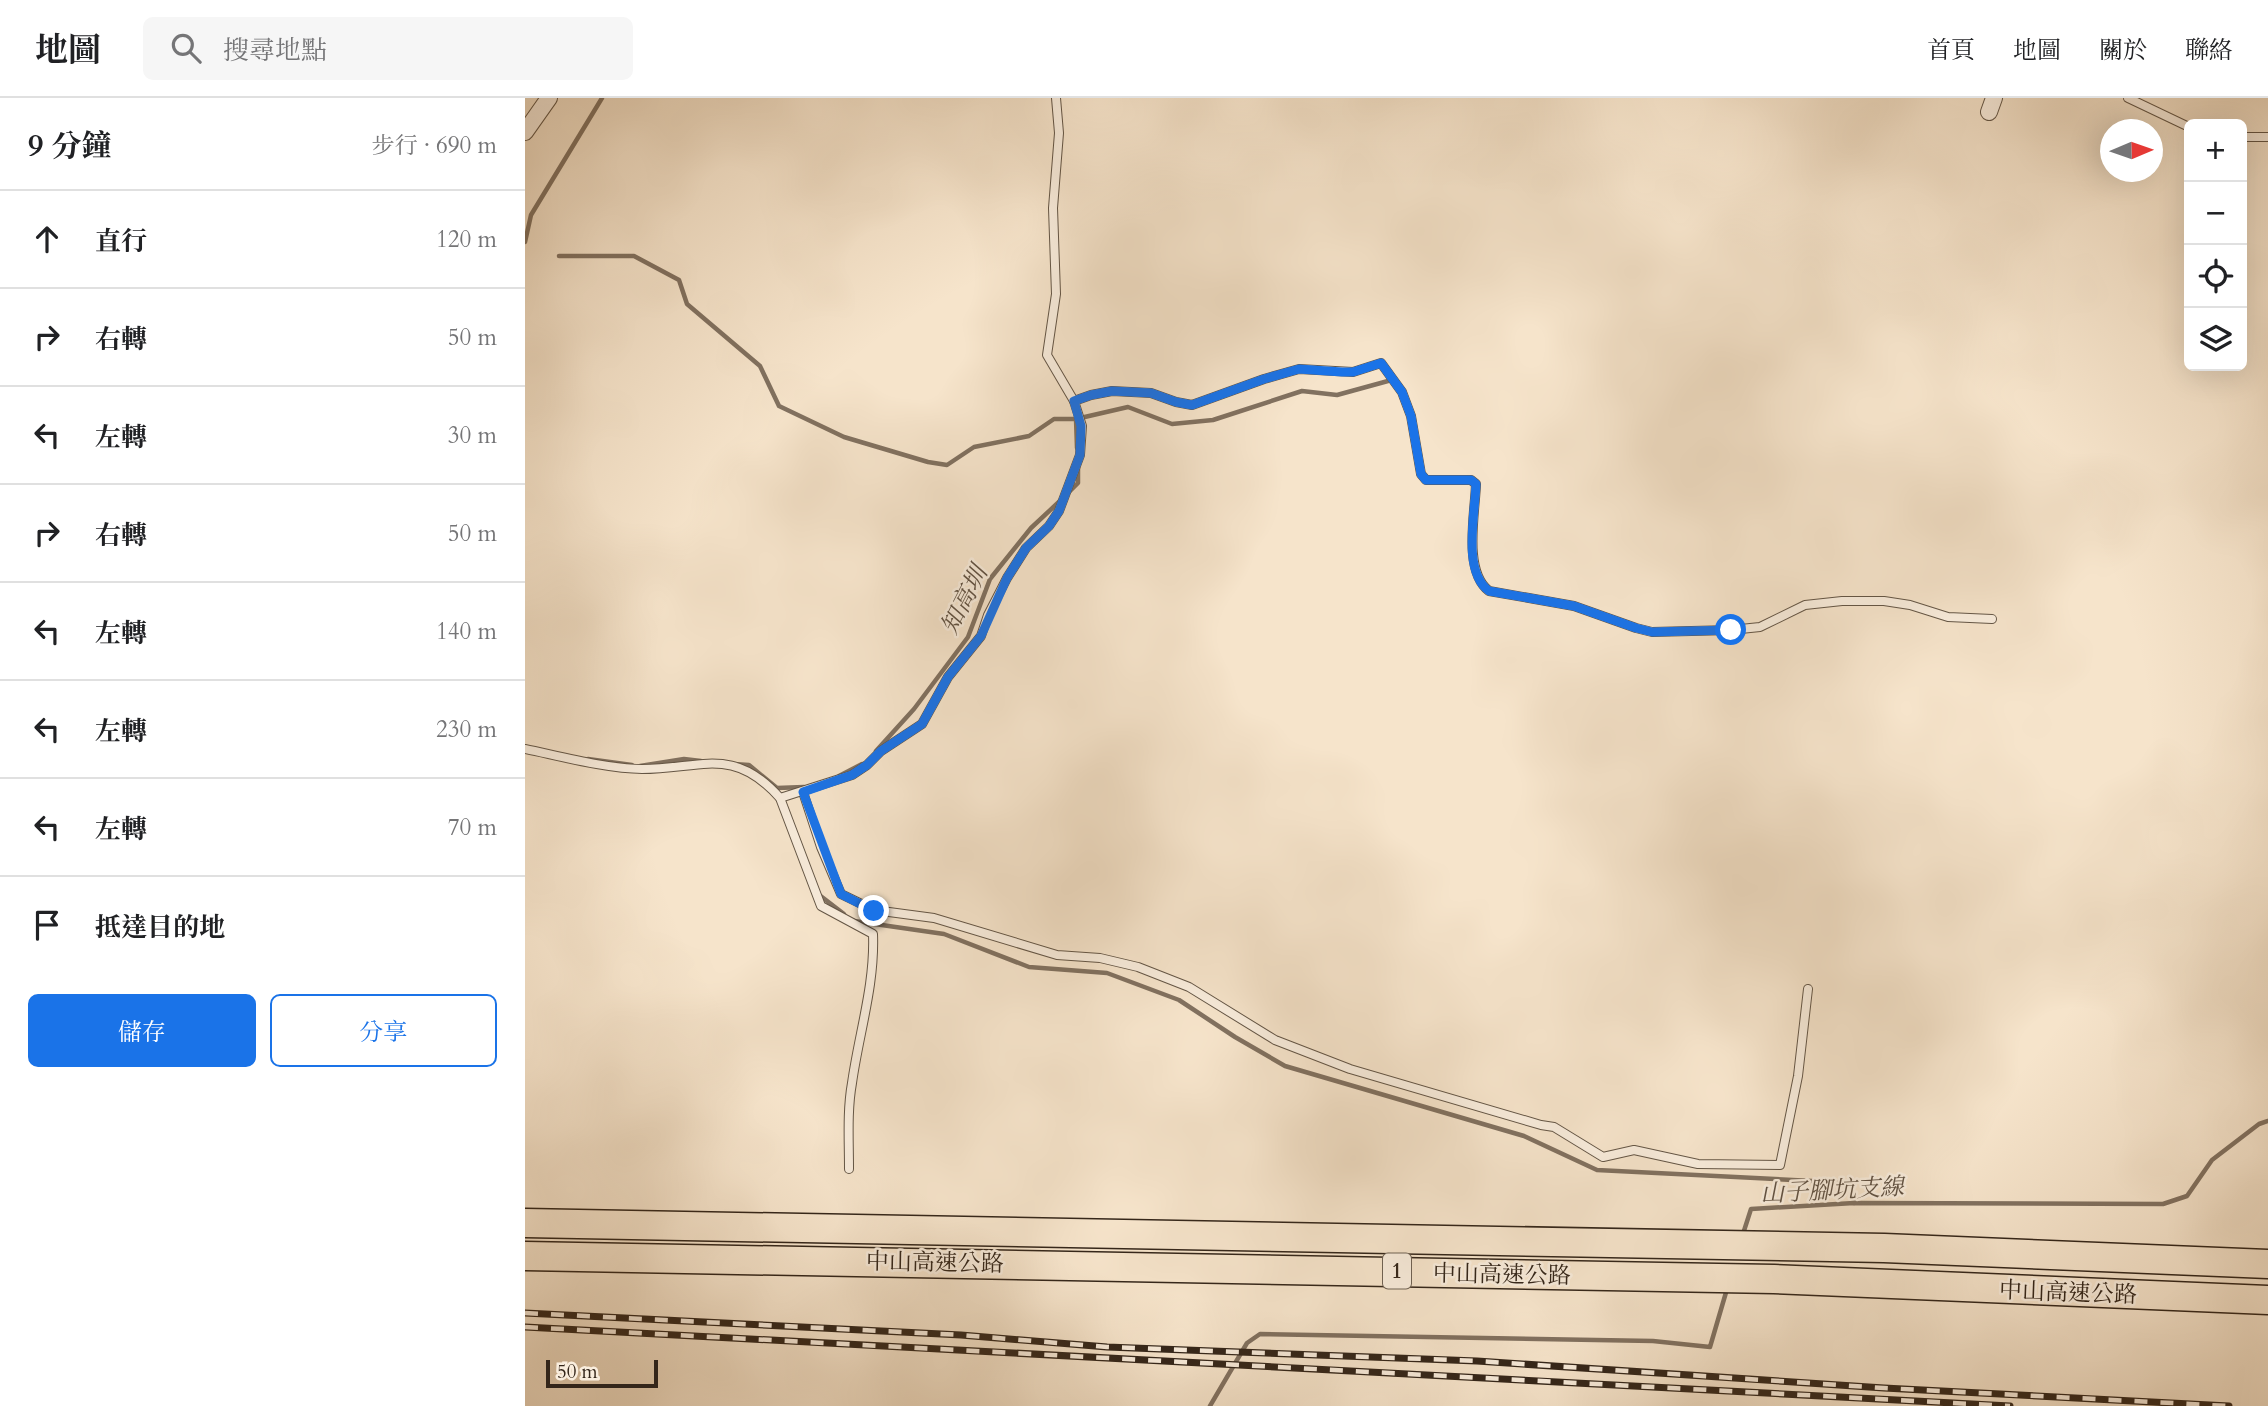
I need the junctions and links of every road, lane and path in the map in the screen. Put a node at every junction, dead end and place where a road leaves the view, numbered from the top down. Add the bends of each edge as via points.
1 (549, 98) edge
2 (1056, 98) edge
3 (2127, 98) edge
4 (2184, 125) edge
5 (525, 132) edge
6 (2247, 137) edge
7 (2268, 137) edge
8 (1074, 401) junction
9 (1992, 619) dead end
10 (525, 749) edge
11 (803, 792) junction
12 (780, 797) junction
13 (1808, 989) dead end
14 (849, 1169) dead end
15 (525, 1223) edge
16 (525, 1256) edge
17 (2268, 1264) edge
18 (2268, 1300) edge

1 - 5 street
2 - 8 lane via 1059,133 1052,208 1056,294 1047,355
3 - 4 lane
6 - 7 lane
8 - 9 lane via 1112,391 1151,393 1192,405 1299,369 1353,372 1381,363 1402,392 1411,416 1421,474 1426,480 1471,480 1476,484 1472,554 1475,573 1489,591 1574,606 1652,632 1760,627 1805,605 1842,601 1884,601 1948,617
8 - 11 lane via 1081,426 1080,455 1059,511 1026,548 981,636 948,677 922,724 852,775
10 - 12 lane via 640,769 720,762 736,765 752,772
11 - 12 lane
11 - 13 lane via 841,894 874,911 934,918 1057,955 1138,967 1189,988 1275,1040 1350,1069 1554,1127 1603,1157 1634,1150 1698,1164 1780,1165 1798,1076
12 - 14 lane via 821,905 873,934 871,984 849,1105
15 - 17 highway, 中山高速公路 / 1 via 1870,1248
16 - 18 highway, 中山高速公路 / 1 via 1774,1279

